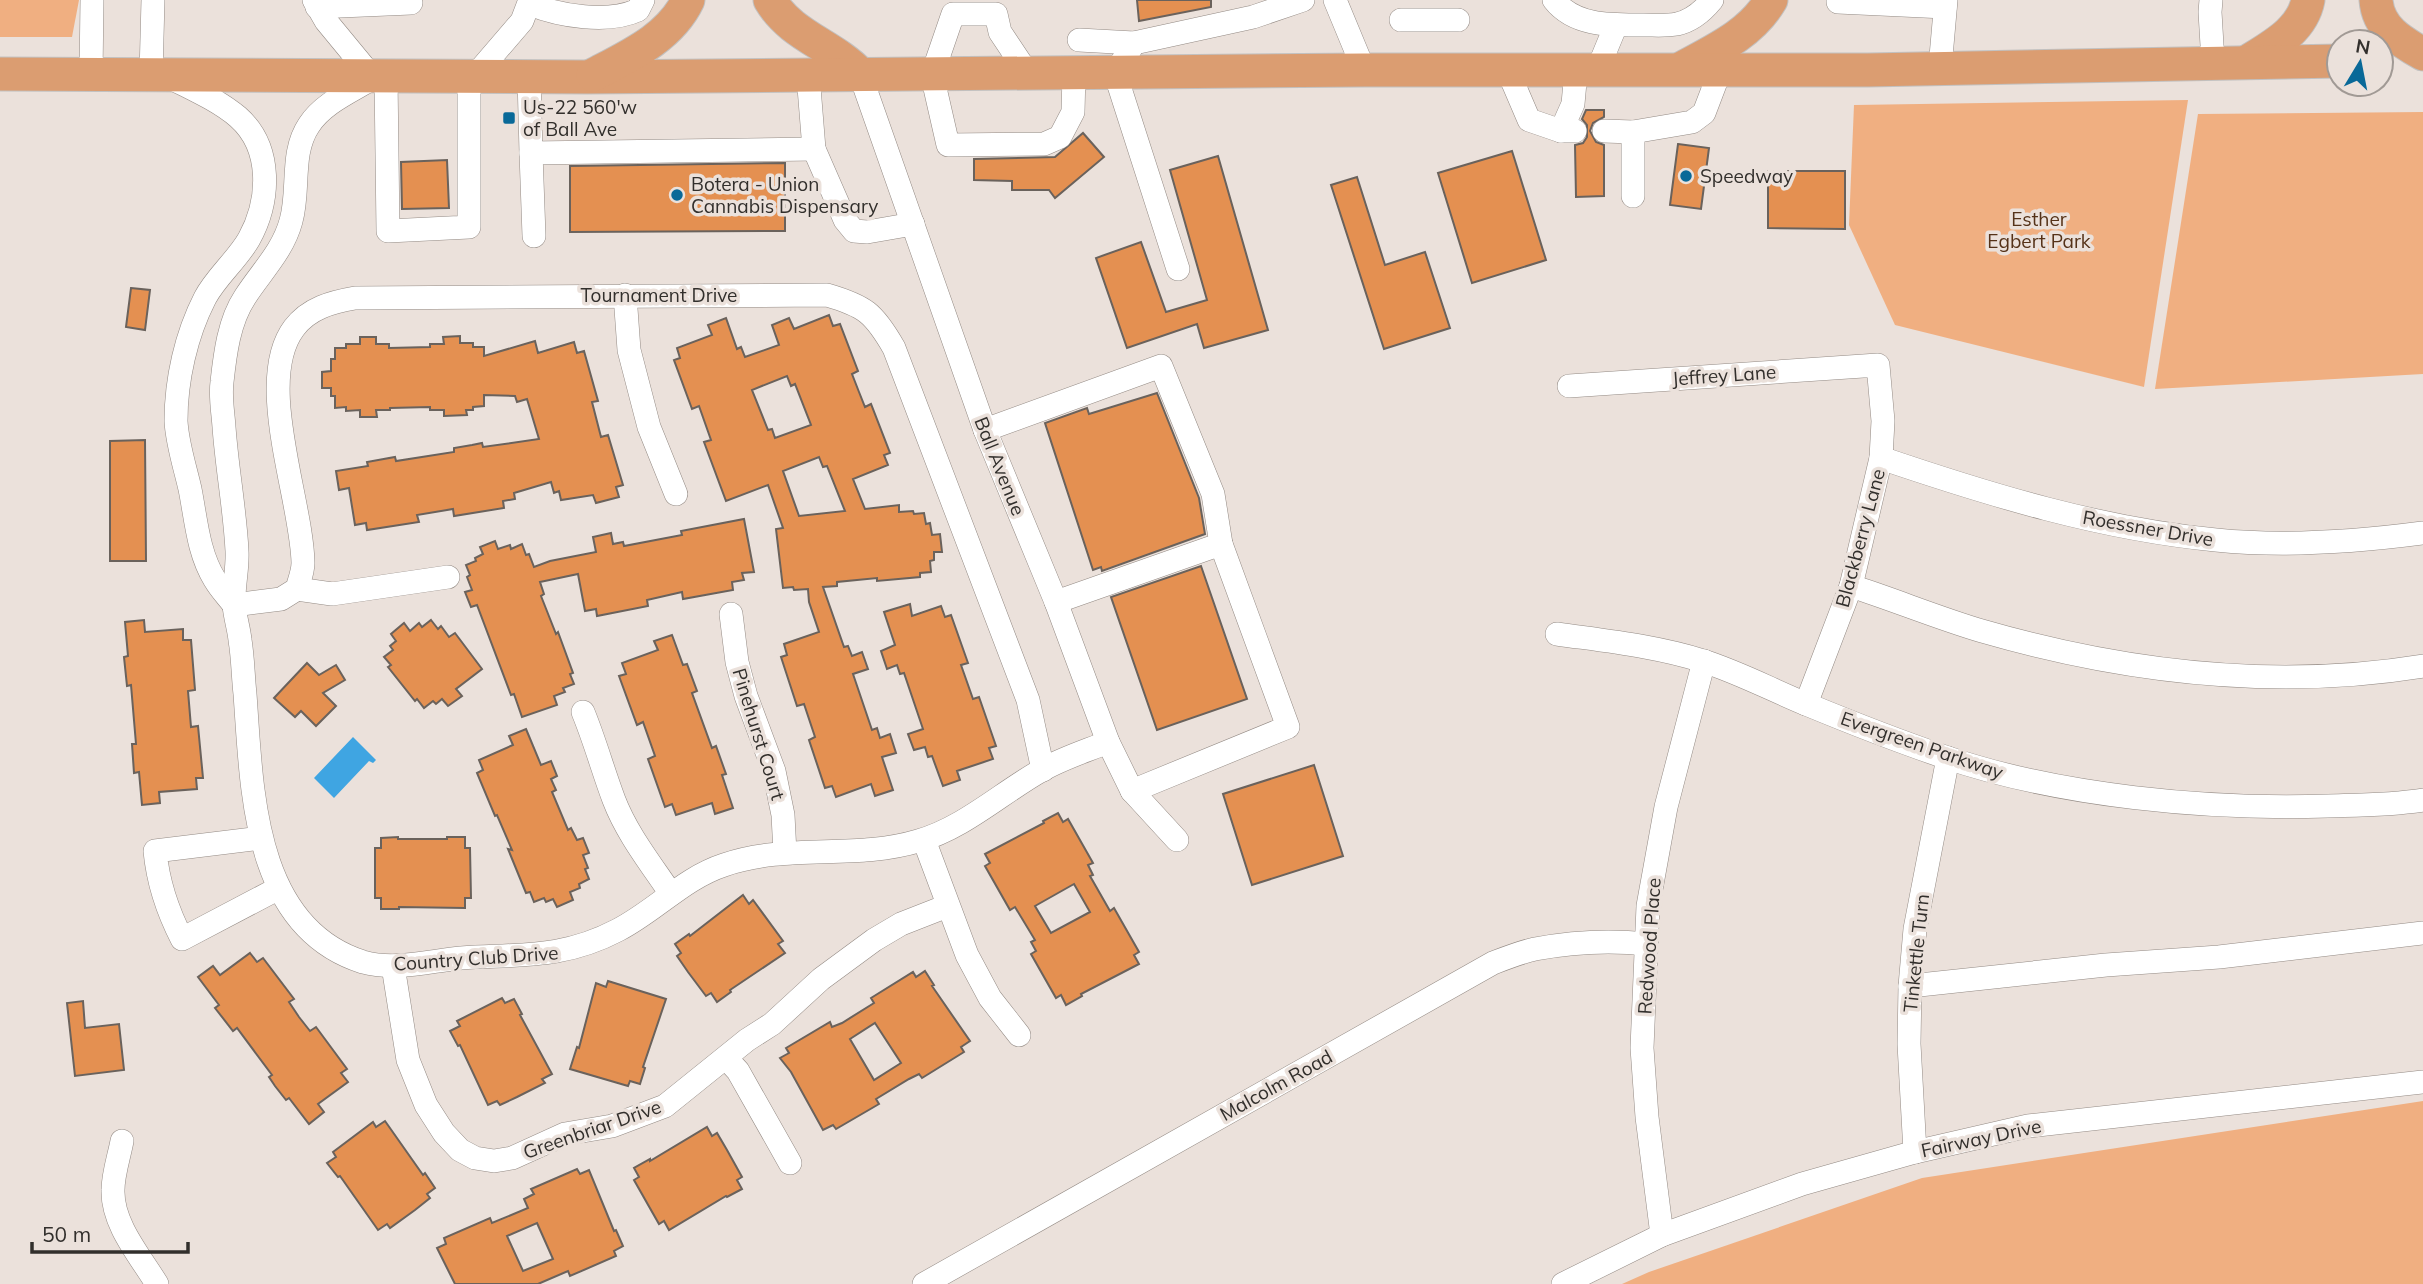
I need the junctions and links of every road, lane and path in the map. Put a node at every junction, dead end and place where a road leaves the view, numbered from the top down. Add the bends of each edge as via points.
1 (92, 0) edge
2 (153, 0) edge
3 (643, 0) edge
4 (688, 0) edge
5 (770, 0) edge
6 (1303, 0) edge
7 (1335, 0) edge
8 (1554, 0) edge
9 (1712, 0) edge
10 (1771, 0) edge
11 (1838, 0) edge
12 (2211, 0) edge
13 (2308, 0) edge
14 (2376, 0) edge
15 (530, 2) edge
16 (315, 3) edge
17 (411, 3) dead end
18 (1946, 4) edge
19 (1401, 20) dead end
20 (1458, 20) dead end
21 (1616, 24) junction
22 (1079, 40) dead end
23 (1134, 43) junction
24 (2423, 54) edge
25 (2395, 60) edge
26 (2423, 60) edge
27 (2325, 61) edge
28 (2213, 62) junction
29 (2247, 62) junction
30 (1940, 68) junction
31 (1364, 71) junction
32 (1508, 71) junction
33 (1586, 71) junction
34 (1676, 71) junction
35 (1720, 71) junction
36 (1115, 73) junction
37 (0, 74) edge
38 (860, 74) junction
39 (1028, 74) junction
40 (1074, 74) junction
41 (91, 75) junction
42 (808, 75) junction
43 (932, 75) junction
44 (159, 76) junction
45 (588, 77) junction
46 (380, 78) junction
47 (471, 78) junction
48 (529, 78) junction
49 (1604, 131) dead end
50 (1633, 132) junction
51 (814, 149) junction
52 (531, 153) junction
53 (1633, 196) dead end
54 (913, 224) junction
55 (534, 236) dead end
56 (1178, 269) dead end
57 (625, 295) junction
58 (1878, 365) joint
59 (1569, 386) dead end
60 (985, 430) junction
61 (1881, 458) junction
62 (676, 494) dead end
63 (2423, 533) edge
64 (1221, 544) junction
65 (448, 577) dead end
66 (1851, 586) junction
67 (297, 589) junction
68 (1056, 603) junction
69 (234, 605) junction
70 (731, 614) dead end
71 (1557, 634) dead end
72 (1704, 661) junction
73 (2423, 666) edge
74 (1806, 704) junction
75 (583, 712) dead end
76 (1108, 742) junction
77 (1948, 758) junction
78 (1043, 770) junction
79 (1132, 792) junction
80 (2423, 800) edge
81 (261, 838) junction
82 (1177, 839) dead end
83 (924, 840) junction
84 (785, 853) junction
85 (279, 888) junction
86 (671, 894) junction
87 (947, 906) junction
88 (2423, 933) edge
89 (1647, 944) junction
90 (393, 966) junction
91 (1910, 986) junction
92 (1019, 1035) dead end
93 (726, 1058) junction
94 (2423, 1082) edge
95 (122, 1141) dead end
96 (1915, 1152) junction
97 (790, 1163) dead end
98 (1662, 1234) junction
99 (157, 1284) edge
100 (924, 1284) edge
101 (1563, 1284) edge

1 - 41 street
2 - 44 street
3 - 15 street via 638,10 620,16 566,16
4 - 45 highway via 655,39
5 - 38 highway via 800,33 842,57
6 - 23 street via 1253,17
7 - 31 street
8 - 21 street via 1576,18
9 - 21 street via 1696,15 1676,24
10 - 34 highway via 1734,39
11 - 18 street
12 - 28 street
13 - 29 highway via 2295,27
14 - 24 highway via 2387,28
15 - 47 street via 522,21
16 - 17 street
16 - 46 street
18 - 30 street
19 - 20 street
21 - 33 street
22 - 23 street
23 - 36 street
25 - 26 highway
27 - 29 highway
28 - 29 highway
28 - 30 highway
30 - 35 highway
31 - 32 highway
31 - 36 highway
32 - 33 highway
32 - 33 street via 1529,120 1568,131
33 - 34 highway
34 - 35 highway
35 - 50 street via 1704,113 1692,122
36 - 40 highway
36 - 56 street
37 - 41 highway
38 - 42 highway
38 - 43 highway
38 - 54 street, Ball Avenue
39 - 40 highway
39 - 43 highway
39 - 43 street via 1000,32 996,14 953,14
40 - 43 street via 1073,112 1060,137 1044,144 948,145
41 - 44 highway
42 - 45 highway
42 - 51 street
44 - 46 highway
44 - 69 street, Country Club Drive via 236,115 252,134 264,166 260,214 242,250 205,297 187,342 176,423 200,542 215,580
45 - 48 highway
46 - 47 highway
46 - 47 street via 388,231 469,227
46 - 69 street, Country Club Drive via 327,107 307,128 299,149 294,209 287,233 233,319 221,387 237,555
47 - 48 highway
48 - 52 street
49 - 50 street
50 - 53 street
51 - 52 street
51 - 54 street via 854,231
52 - 55 street
54 - 60 street, Ball Avenue
57 - 62 street via 629,350 649,427
57 - 67 street, Tournament Drive via 355,298 331,302 310,313 294,328 282,354 278,391 298,513 303,566
57 - 78 street, Tournament Drive via 827,295 855,303 880,323 894,348 1028,700
58 - 59 street, Jeffrey Lane
58 - 61 street, Blackberry Lane
60 - 64 street via 1161,366 1213,494
60 - 68 street, Ball Avenue
61 - 63 street, Roessner Drive via 1978,491 2054,510 2217,540 2291,543
61 - 66 street, Blackberry Lane
64 - 68 street
64 - 79 street via 1288,727
65 - 67 street via 332,594
66 - 73 street via 1980,631 2092,659 2169,671 2298,677
66 - 74 street, Blackberry Lane
67 - 69 street via 281,598
68 - 76 street, Ball Avenue
69 - 81 street, Country Club Drive
70 - 84 street, Pinehurst Court via 746,696 774,771
71 - 72 street, Evergreen Parkway via 1653,648
72 - 74 street, Evergreen Parkway
72 - 89 street, Redwood Place via 1666,807 1648,906
74 - 77 street, Evergreen Parkway
75 - 86 street via 615,802
76 - 78 street, Country Club Drive
76 - 79 street, Ball Avenue
77 - 80 street, Evergreen Parkway via 2080,789 2182,802 2274,808
77 - 91 street, Tinkettle Turn via 1915,929
78 - 83 street, Country Club Drive
79 - 82 street, Ball Avenue
81 - 85 street, Country Club Drive
81 - 85 street via 155,851 168,912 182,939
83 - 84 street, Country Club Drive via 858,852
83 - 87 street
84 - 86 street, Country Club Drive via 723,865
85 - 90 street, Country Club Drive via 313,932 339,951 365,962
86 - 90 street, Country Club Drive via 619,930 567,951
87 - 92 street via 990,999
87 - 93 street, Greenbriar Drive via 874,940
88 - 91 street
89 - 98 street, Redwood Place via 1642,1048
89 - 100 street, Malcolm Road via 1581,943 1533,949 1493,963
90 - 93 street, Greenbriar Drive via 408,1060 426,1105 444,1133 475,1158 512,1158 565,1134 635,1119 665,1106
91 - 96 street, Tinkettle Turn
93 - 97 street
94 - 96 street, Fairway Drive via 2028,1126
95 - 99 street via 113,1203
96 - 98 street, Fairway Drive via 1802,1184
98 - 101 street, Fairway Drive

